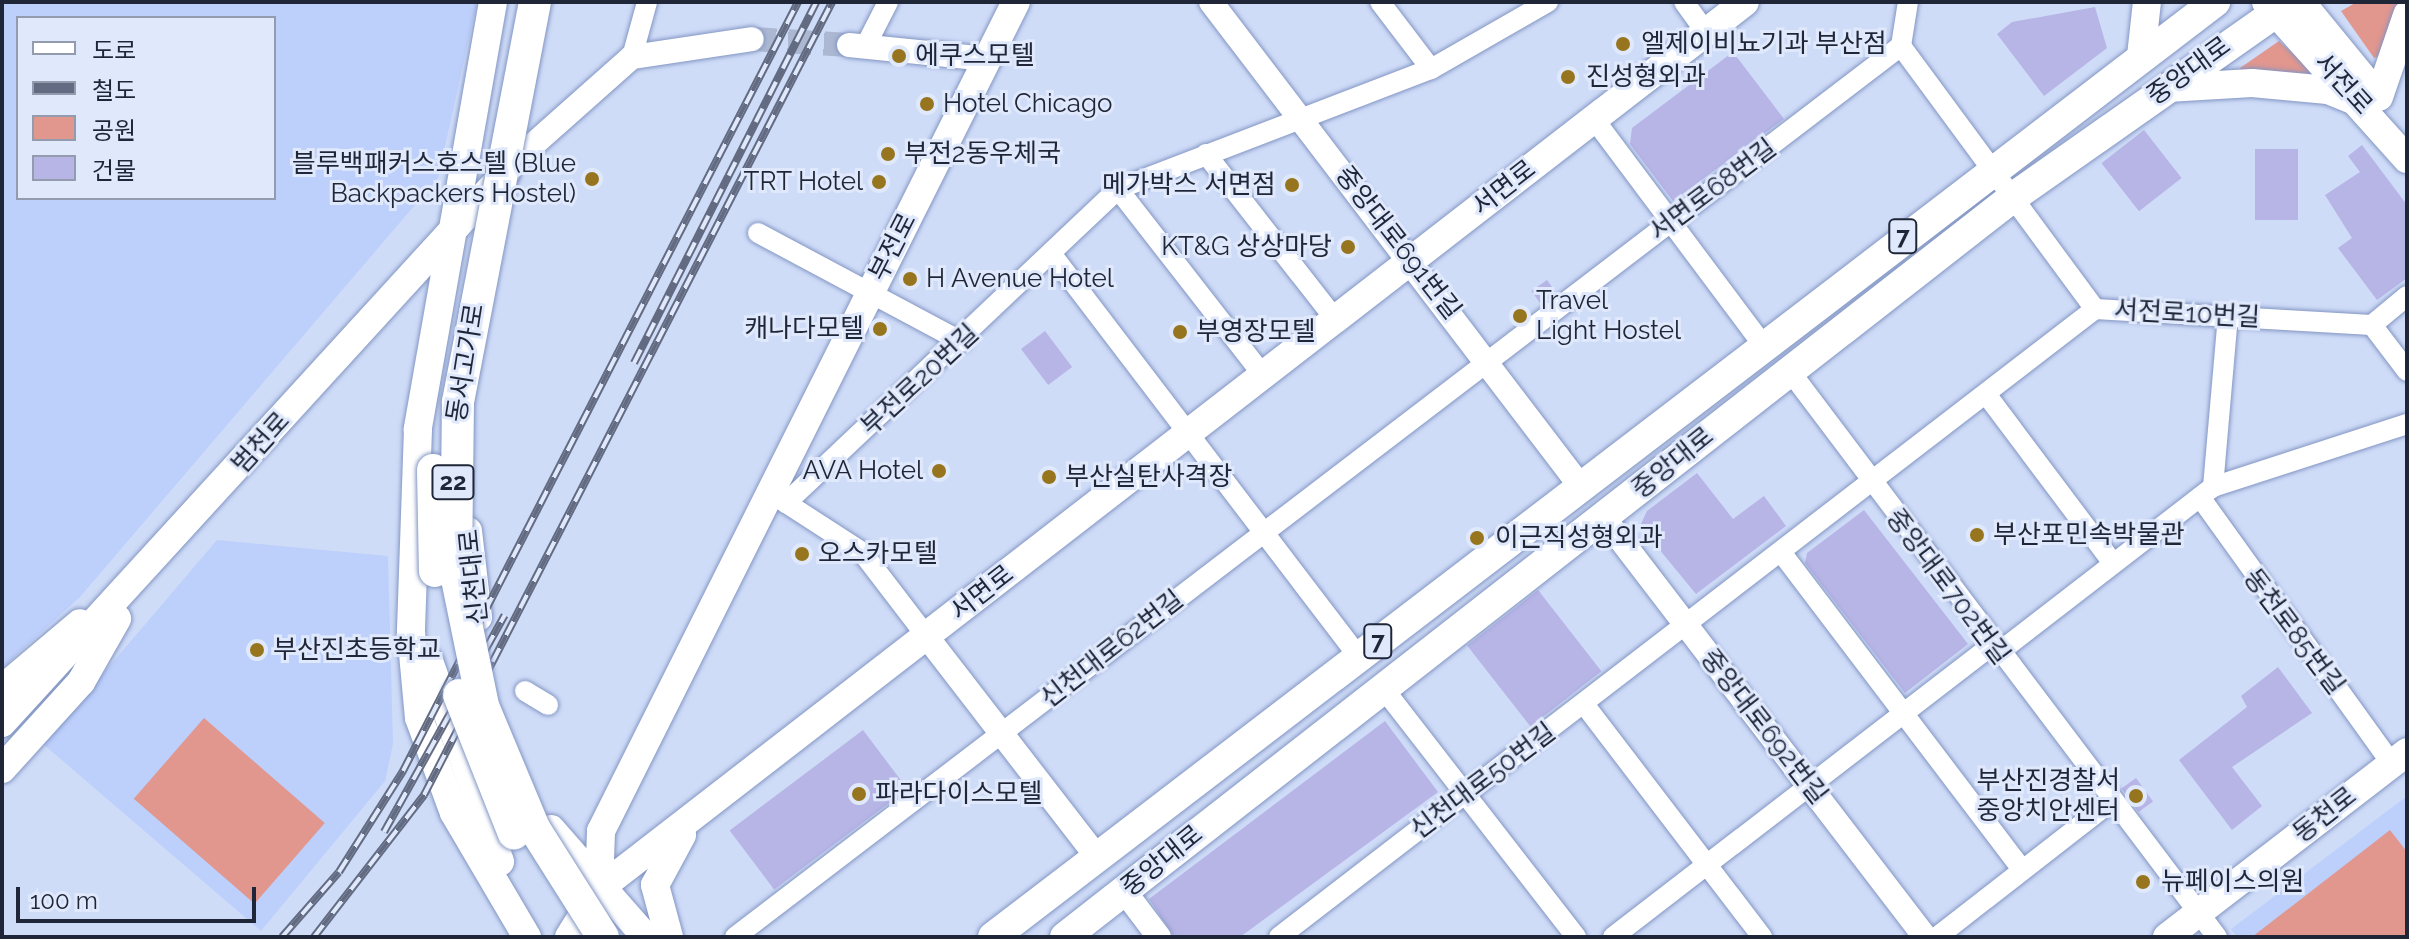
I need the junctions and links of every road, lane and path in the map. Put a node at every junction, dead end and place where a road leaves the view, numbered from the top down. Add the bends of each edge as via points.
1 (493, 2) edge
2 (513, 2) edge
3 (535, 2) edge
4 (549, 2) edge
5 (647, 2) edge
6 (888, 2) edge
7 (1016, 2) edge
8 (1211, 2) edge
9 (1380, 2) edge
10 (1684, 2) edge
11 (1745, 2) edge
12 (1908, 2) edge
13 (2147, 2) edge
14 (2215, 2) edge
15 (2283, 4) edge
16 (1534, 6) edge
17 (2407, 15) edge
18 (1706, 32) junction
19 (752, 39) tunnel mouth
20 (857, 46) joint
21 (1901, 46) junction
22 (2141, 56) junction
23 (632, 57) junction
24 (988, 59) junction
25 (1431, 69) junction
26 (2166, 88) junction
27 (2372, 101) junction
28 (1299, 116) junction
29 (1594, 119) junction
30 (2407, 132) edge
31 (1206, 154) junction
32 (517, 159) junction
33 (2407, 159) edge
34 (1992, 170) junction
35 (1118, 189) junction
36 (2012, 198) junction
37 (1671, 221) junction
38 (758, 233) dead end
39 (448, 236) junction
40 (1053, 256) junction
41 (1411, 260) junction
42 (870, 293) junction
43 (2407, 296) edge
44 (2095, 309) junction
45 (2228, 316) junction
46 (1335, 319) junction
47 (2372, 325) junction
48 (962, 342) junction
49 (1761, 342) junction
50 (1489, 361) junction
51 (1789, 370) junction
52 (2407, 371) edge
53 (1263, 375) junction
54 (1986, 394) junction
55 (2407, 424) edge
56 (1189, 432) junction
57 (1870, 484) junction
58 (1581, 487) junction
59 (2206, 492) junction
60 (778, 498) junction
61 (1604, 518) junction
62 (1264, 532) junction
63 (1781, 552) junction
64 (2113, 563) junction
65 (143, 573) junction
66 (1686, 626) junction
67 (927, 637) junction
68 (1995, 649) junction
69 (1358, 656) junction
70 (1383, 688) junction
71 (2, 689) edge
72 (525, 691) dead end
73 (1584, 704) junction
74 (548, 705) dead end
75 (1902, 714) junction
76 (2, 723) edge
77 (1002, 733) junction
78 (2400, 758) edge
79 (2, 769) edge
80 (1809, 786) junction
81 (1466, 795) junction
82 (2112, 801) junction
83 (712, 802) junction
84 (534, 828) junction
85 (1097, 857) junction
86 (1707, 865) junction
87 (2022, 870) junction
88 (599, 889) junction
89 (1125, 892) junction
90 (2198, 913) junction
91 (530, 937) edge
92 (569, 937) edge
93 (578, 937) edge
94 (603, 937) edge
95 (618, 937) edge
96 (646, 937) edge
97 (669, 937) edge
98 (735, 937) edge
99 (993, 937) edge
100 (1065, 937) edge
101 (1159, 937) edge
102 (1279, 937) edge
103 (1576, 937) edge
104 (1613, 937) edge
105 (1762, 937) edge
106 (1925, 937) edge
107 (1937, 937) edge
108 (2167, 937) edge
109 (2217, 937) edge

1 - 39 main road, 신천대로
2 - 93 highway, 동서고가로 / 22, bridge via 451,311 434,423 431,518 446,650 467,724 514,834
3 - 84 highway, 동서고가로 / 22, bridge via 470,324 453,469 466,641 483,706
4 - 32 main road, 신천대로
5 - 23 street
6 - 20 street
7 - 24 main road, 부전로
8 - 28 street, 중앙대로691번길
9 - 25 street
10 - 18 street
11 - 18 main road, 서면로
12 - 21 street
13 - 22 main road
14 - 22 main road, 중앙대로 / 7
15 - 26 main road, 중앙대로 / 7
15 - 27 main road, 서전로
16 - 25 street, 부전로20번길
17 - 27 main road
18 - 29 main road, 서면로
19 - 23 street
20 - 24 street
21 - 34 street
21 - 37 street, 서면로68번길
22 - 34 main road, 중앙대로 / 7
23 - 32 street
24 - 42 main road, 부전로
25 - 28 street, 부전로20번길
26 - 27 main road via 2252,83 2328,90
26 - 36 main road, 중앙대로 / 7
27 - 30 main road, 서전로
27 - 33 main road, 서전로
28 - 31 street, 부전로20번길
28 - 41 street, 중앙대로691번길
29 - 37 street
29 - 41 main road, 서면로
31 - 35 street, 부전로20번길
31 - 46 street
32 - 39 main road, 범천로
32 - 88 main road, 신천대로 via 470,434 469,542 481,642 520,767 558,843
34 - 36 street
34 - 49 main road, 중앙대로 / 7
35 - 40 street, 부전로20번길
35 - 53 street
36 - 44 street
36 - 51 main road, 중앙대로 / 7
37 - 49 street
37 - 50 street, 서면로68번길
38 - 42 street
39 - 65 main road, 범천로
39 - 91 main road, 신천대로 via 418,429 417,593 434,687
40 - 48 street, 부전로20번길
40 - 56 street
41 - 46 main road, 서면로
41 - 50 street, 중앙대로691번길
42 - 48 street
42 - 60 main road, 부전로
43 - 47 street
44 - 45 street, 서전로10번길
44 - 54 street, 서전로10번길
45 - 47 street, 서전로10번길
45 - 59 street
46 - 53 main road, 서면로
47 - 52 street
48 - 60 street, 부전로20번길
49 - 58 main road, 중앙대로 / 7
50 - 58 street, 중앙대로691번길
50 - 62 street, 신천대로62번길
51 - 57 street, 중앙대로702번길
51 - 61 main road, 중앙대로 / 7
53 - 56 main road, 서면로
54 - 57 street, 서전로10번길
54 - 64 street
55 - 59 street
56 - 62 street
56 - 67 main road, 서면로
57 - 63 street, 서전로10번길
57 - 68 street, 중앙대로702번길
58 - 69 main road, 중앙대로 / 7
59 - 64 street
59 - 78 street, 동천로85번길
60 - 67 street, 서면로 via 862,552
60 - 88 main road, 부전로 via 601,831
61 - 66 street, 중앙대로692번길
61 - 70 main road, 중앙대로 / 7
62 - 69 street
62 - 77 street, 신천대로62번길
63 - 66 street, 서전로10번길
63 - 75 street
64 - 68 street
65 - 71 main road
65 - 76 main road, 범천로
65 - 79 main road via 81,682
66 - 73 street, 신천대로50번길
66 - 80 street, 중앙대로692번길
67 - 77 street
67 - 83 main road, 서면로
68 - 75 street
68 - 82 street, 중앙대로702번길
69 - 85 main road, 중앙대로 / 7
70 - 81 street
70 - 89 main road, 중앙대로 / 7
72 - 74 street
73 - 81 street, 신천대로50번길
73 - 86 street
75 - 80 street
75 - 87 street
77 - 85 street
77 - 98 street, 신천대로62번길
78 - 90 main road, 동천로
80 - 86 street
80 - 106 street, 중앙대로692번길
81 - 102 street, 신천대로50번길
81 - 103 street
82 - 87 street
82 - 90 street, 중앙대로702번길
83 - 88 main road, 서면로
83 - 97 main road, 서면로 via 659,870 656,900
84 - 94 highway, 동서고가로 / 22, bridge
84 - 95 highway, bridge
85 - 99 main road, 중앙대로 / 7
86 - 104 street
86 - 105 street
87 - 107 street
88 - 92 main road
88 - 96 main road, 신천대로
89 - 100 main road, 중앙대로 / 7
89 - 101 street
90 - 108 main road, 동천로
90 - 109 street, 중앙대로702번길

